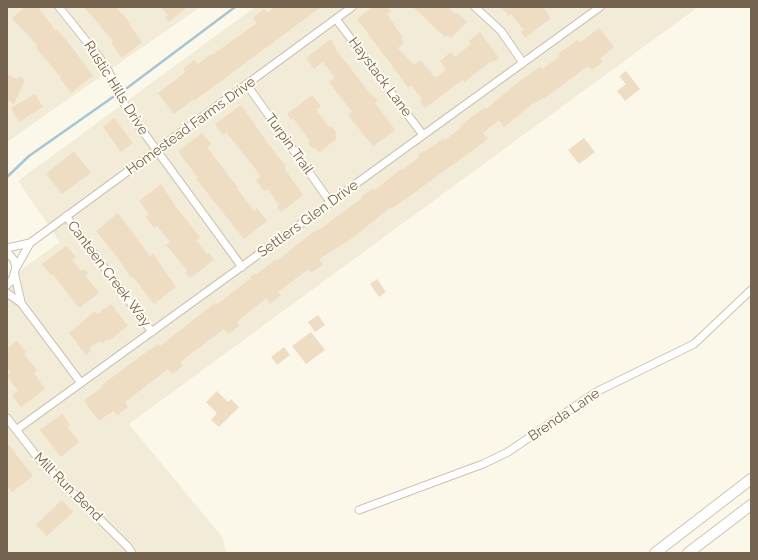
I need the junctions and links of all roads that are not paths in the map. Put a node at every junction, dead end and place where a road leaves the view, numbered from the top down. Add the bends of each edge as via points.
1 (59, 7) edge
2 (352, 7) edge
3 (475, 7) edge
4 (600, 7) edge
5 (336, 19) junction
6 (523, 63) junction
7 (247, 85) junction
8 (423, 135) junction
9 (157, 151) junction
10 (331, 203) junction
11 (66, 216) junction
12 (30, 243) junction
13 (7, 248) edge
14 (7, 252) edge
15 (242, 267) junction
16 (15, 271) junction
17 (7, 285) edge
18 (751, 290) edge
19 (7, 292) edge
20 (21, 303) junction
21 (152, 332) junction
22 (82, 383) junction
23 (7, 418) edge
24 (16, 430) junction
25 (751, 479) edge
26 (751, 505) edge
27 (359, 510) dead end
28 (132, 553) edge
29 (655, 553) edge
30 (688, 553) edge

1 - 9 street, Rustic Hills Drive via 99,57 109,72 119,96
2 - 5 street, Homestead Farms Drive
3 - 6 street via 501,31
4 - 6 street, Settlers Glen Drive
5 - 7 street, Homestead Farms Drive
5 - 8 street, Haystack Lane
6 - 8 street, Settlers Glen Drive
7 - 9 street, Homestead Farms Drive
7 - 10 street, Turpin Trail
8 - 10 street, Settlers Glen Drive
9 - 11 street, Homestead Farms Drive
9 - 15 street, Rustic Hills Drive
10 - 15 street, Settlers Glen Drive
11 - 12 street, Homestead Farms Drive
11 - 21 street, Canteen Creek Way
12 - 13 street, Homestead Farms Drive
12 - 16 street, Homestead Farms Drive
14 - 16 street via 14,260
15 - 21 street, Settlers Glen Drive
16 - 17 street, Homestead Farms Drive
16 - 20 street via 15,282
18 - 27 street, Brenda Lane via 694,344 596,392 508,452 484,464
19 - 20 street
20 - 22 street
21 - 22 street, Settlers Glen Drive
22 - 24 street, Settlers Glen Drive
23 - 24 street, Mill Run Bend
24 - 28 street, Mill Run Bend via 38,458
25 - 29 main road
26 - 30 main road

